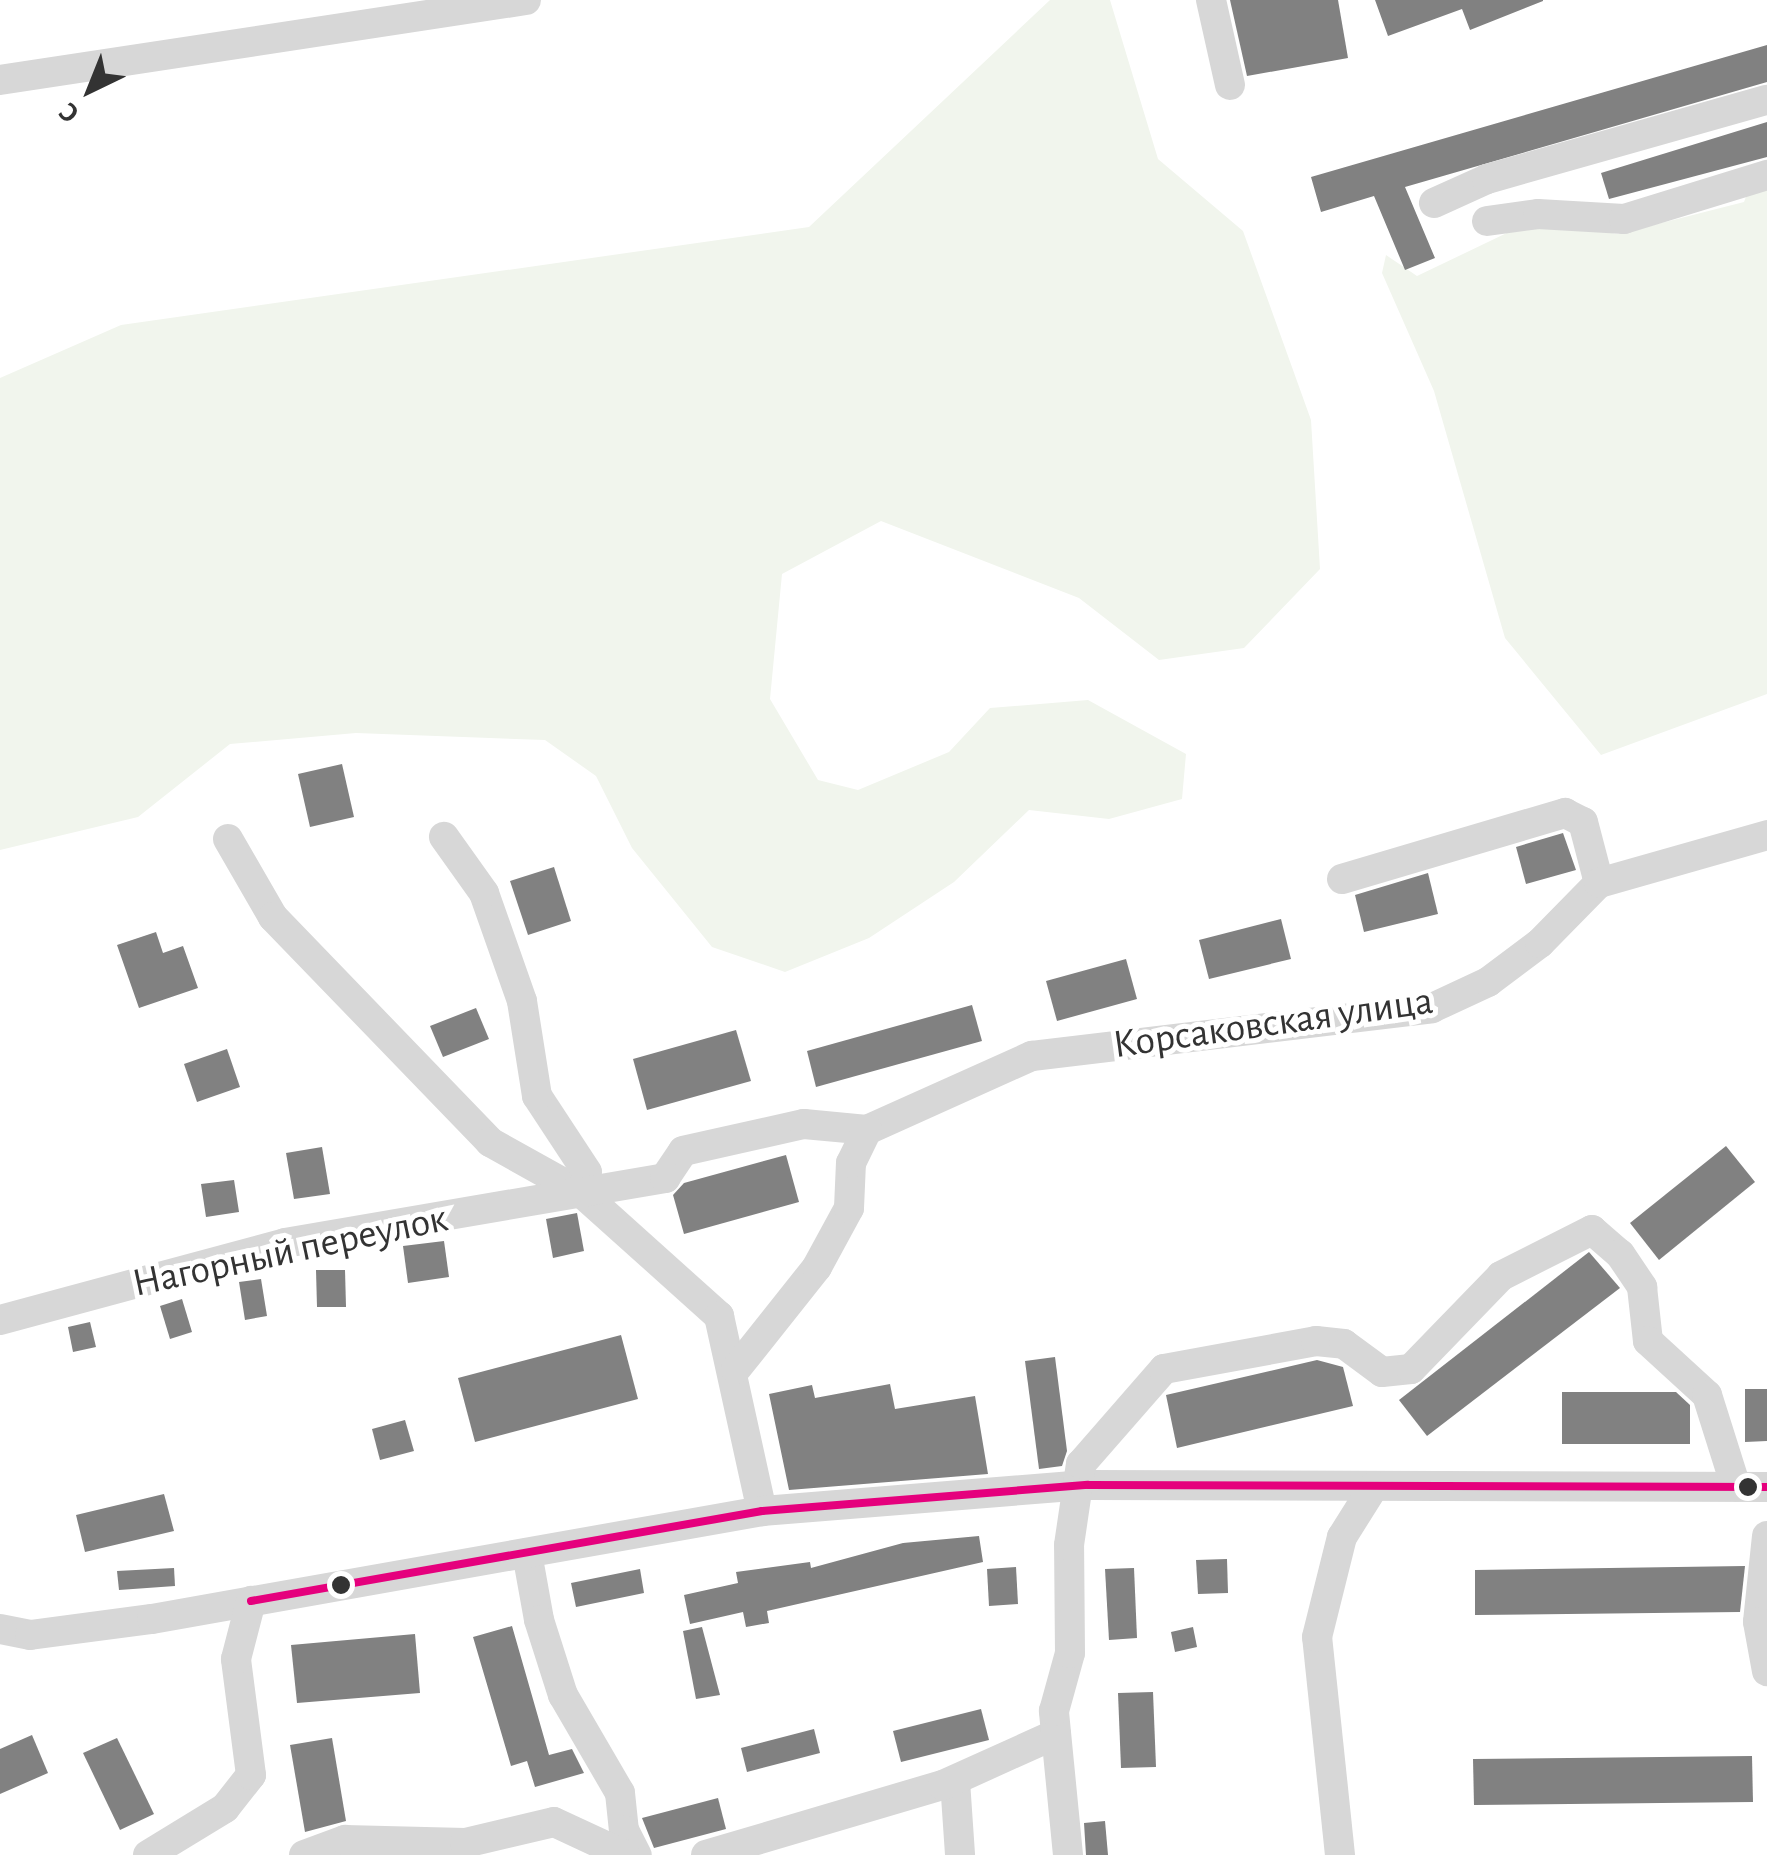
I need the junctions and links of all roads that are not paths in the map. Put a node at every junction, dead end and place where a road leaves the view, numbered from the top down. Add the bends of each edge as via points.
1 (526, 0) edge
2 (1212, 0) edge
3 (0, 80) edge
4 (1230, 85) dead end
5 (1767, 100) edge
6 (1767, 175) edge
7 (1434, 203) dead end
8 (1487, 221) dead end
9 (1767, 836) edge
10 (444, 837) dead end
11 (228, 839) dead end
12 (1342, 878) dead end
13 (1599, 883) junction
14 (867, 1130) junction
15 (582, 1194) junction
16 (0, 1320) edge
17 (736, 1369) junction
18 (1078, 1486) junction
19 (1374, 1486) junction
20 (1767, 1486) edge
21 (1736, 1487) junction
22 (762, 1511) junction
23 (1767, 1536) edge
24 (527, 1553) junction
25 (251, 1601) junction
26 (0, 1630) edge
27 (1767, 1671) edge
28 (1056, 1734) junction
29 (955, 1781) junction
30 (148, 1855) edge
31 (304, 1855) edge
32 (625, 1855) edge
33 (637, 1855) edge
34 (706, 1855) edge
35 (960, 1855) edge
36 (1068, 1855) edge
37 (1340, 1855) edge

1 - 3 street
2 - 4 street
5 - 7 street via 1487,179
6 - 8 street via 1624,219 1538,214
9 - 13 street, Корсаковская улица
10 - 15 street via 484,892 522,1001 536,1096 587,1172
11 - 15 street via 273,917 490,1142
12 - 13 street via 1565,813 1583,822
13 - 14 street, Корсаковская улица via 1540,943 1488,982 1432,1008 1032,1056
14 - 15 street, Нагорный переулок via 804,1124 683,1151 665,1178
14 - 17 street via 851,1163 849,1208 817,1268
15 - 16 street, Нагорный переулок via 285,1244
15 - 17 street via 719,1316
17 - 22 street
18 - 19 street
18 - 21 street via 1091,1451 1164,1369 1316,1341 1344,1344 1382,1372 1411,1369 1501,1276 1592,1230 1620,1254 1642,1287 1648,1341 1707,1395
18 - 22 street
18 - 28 street via 1068,1561 1070,1652 1054,1711
19 - 21 street
19 - 37 street via 1342,1537 1317,1637
20 - 21 street
22 - 24 street
23 - 27 street via 1758,1622
24 - 25 street
24 - 33 street via 538,1620 563,1695 620,1794 624,1830
25 - 26 street via 30,1635
25 - 30 street via 236,1659 251,1775 225,1808
28 - 29 street
28 - 36 street
29 - 34 street
29 - 35 street
31 - 32 street via 345,1840 465,1843 554,1822

